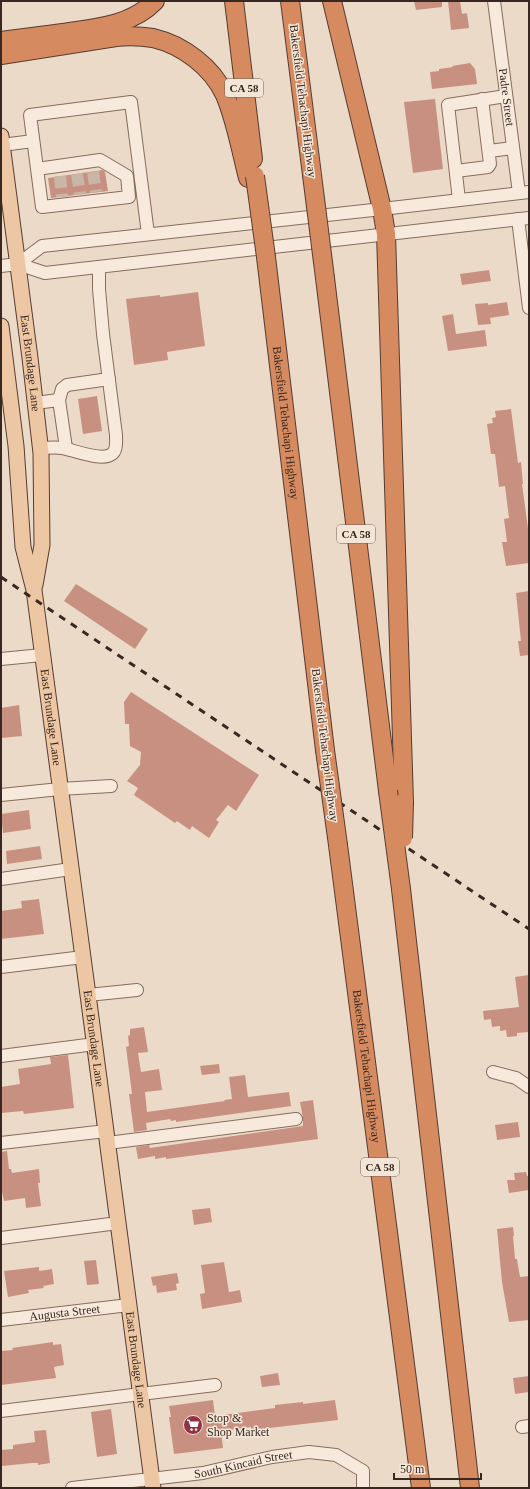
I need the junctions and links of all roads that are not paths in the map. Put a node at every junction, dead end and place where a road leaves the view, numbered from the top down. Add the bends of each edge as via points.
1 (155, 1) edge
2 (234, 1) edge
3 (290, 1) edge
4 (332, 1) edge
5 (494, 1) edge
6 (1, 41) edge
7 (1, 56) edge
8 (506, 96) junction
9 (482, 99) junction
10 (2, 141) edge
11 (33, 141) junction
12 (513, 148) junction
13 (489, 152) junction
14 (37, 169) junction
15 (456, 171) junction
16 (251, 177) junction
17 (141, 183) junction
18 (128, 185) junction
19 (524, 192) edge
20 (459, 200) junction
21 (382, 209) junction
22 (523, 218) edge
23 (148, 234) junction
24 (386, 234) junction
25 (18, 264) junction
26 (1, 266) edge
27 (99, 266) junction
28 (529, 308) edge
29 (1, 326) edge
30 (109, 379) junction
31 (59, 400) junction
32 (35, 404) junction
33 (40, 448) junction
34 (66, 448) junction
35 (34, 590) junction
36 (42, 655) junction
37 (1, 659) edge
38 (111, 786) dead end
39 (60, 789) junction
40 (1, 795) edge
41 (71, 869) junction
42 (1, 879) edge
43 (401, 889) junction
44 (83, 957) junction
45 (1, 967) edge
46 (137, 990) dead end
47 (88, 995) junction
48 (95, 1044) junction
49 (1, 1056) edge
50 (493, 1072) dead end
51 (529, 1087) edge
52 (296, 1119) dead end
53 (107, 1137) junction
54 (1, 1143) edge
55 (118, 1223) junction
56 (1, 1238) edge
57 (129, 1305) junction
58 (1, 1320) edge
59 (215, 1385) dead end
60 (140, 1395) junction
61 (1, 1412) edge
62 (152, 1483) edge
63 (72, 1488) edge
64 (363, 1488) edge
65 (421, 1488) edge
66 (470, 1488) edge

1 - 6 highway via 123,22 105,27
2 - 16 highway, CA 58
3 - 43 highway, Bakersfield Tehachapi Highway / CA 58, bridge
4 - 21 highway
5 - 8 street, Padre Street
7 - 16 highway via 116,37 153,38 171,44 202,64 224,93
8 - 9 street
8 - 12 street, Padre Street
9 - 13 street
9 - 15 street via 448,105
10 - 11 street
10 - 25 main road, East Brundage Lane
11 - 14 street
11 - 17 street via 30,115 131,102
12 - 13 street
12 - 19 street, Padre Street
13 - 15 street via 488,167
14 - 18 street via 76,169 93,166 100,160 127,176
14 - 18 street via 42,207 63,201 97,197 129,197
15 - 20 street
16 - 65 highway, Bakersfield Tehachapi Highway / CA 58, bridge via 270,287 325,750
17 - 18 street
17 - 23 street
19 - 20 street
20 - 21 street
21 - 23 street
21 - 24 highway
22 - 24 street
22 - 28 street
23 - 25 street via 42,246
24 - 27 street
24 - 43 highway, bridge via 404,802
25 - 26 street
25 - 27 street via 45,273
25 - 32 main road, East Brundage Lane
27 - 30 street
29 - 35 main road, East Brundage Lane via 16,446 23,547
30 - 31 street via 67,385 62,389
30 - 34 street via 116,435 114,452 101,457
31 - 32 street
31 - 34 street
32 - 33 main road, East Brundage Lane
33 - 34 street
33 - 35 main road, East Brundage Lane via 42,545
35 - 36 main road, East Brundage Lane
36 - 37 street
36 - 39 main road, East Brundage Lane
38 - 39 street
39 - 40 street
39 - 41 main road, East Brundage Lane
41 - 42 street
41 - 44 main road, East Brundage Lane
43 - 66 highway, Bakersfield Tehachapi Highway / CA 58
44 - 45 street
44 - 47 main road, East Brundage Lane
46 - 47 street
47 - 48 main road, East Brundage Lane
48 - 49 street
48 - 53 main road, East Brundage Lane
50 - 51 street via 516,1078
52 - 53 street
53 - 54 street
53 - 55 main road, East Brundage Lane
55 - 56 street
55 - 57 main road, East Brundage Lane
57 - 58 street, Augusta Street
57 - 60 main road, East Brundage Lane
59 - 60 street
60 - 61 street
60 - 62 main road, East Brundage Lane
62 - 63 street, South Kincaid Street
62 - 64 street, South Kincaid Street via 162,1478 203,1473 272,1457 309,1452 336,1455 363,1470

